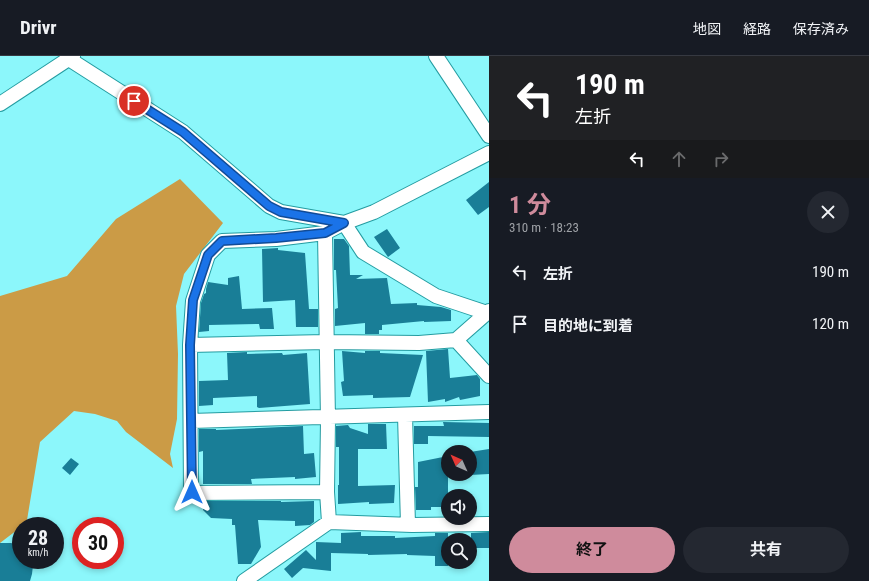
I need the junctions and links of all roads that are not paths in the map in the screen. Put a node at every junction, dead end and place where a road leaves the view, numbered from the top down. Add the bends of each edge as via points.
1 (436, 56) edge
2 (71, 58) edge
3 (0, 104) edge
4 (489, 136) edge
5 (489, 153) edge
6 (344, 223) junction
7 (325, 233) junction
8 (488, 312) edge
9 (456, 340) junction
10 (326, 342) junction
11 (190, 345) junction
12 (489, 376) edge
13 (489, 412) edge
14 (405, 414) junction
15 (328, 417) junction
16 (191, 421) junction
17 (327, 492) junction
18 (329, 522) junction
19 (489, 524) edge
20 (408, 525) junction
21 (244, 581) edge

1 - 4 street
2 - 3 street
2 - 6 street via 183,132 269,206 281,212
5 - 6 street via 374,212
6 - 7 street
6 - 8 street via 364,252 436,296
7 - 10 street
7 - 11 street via 222,241 208,255 193,300
8 - 9 street
9 - 10 street via 419,343
9 - 12 street
10 - 11 street
10 - 15 street
11 - 16 street
13 - 14 street
14 - 15 street
14 - 20 street
15 - 16 street
15 - 17 street
16 - 17 street via 192,492
17 - 18 street
18 - 20 street
18 - 21 street
19 - 20 street

